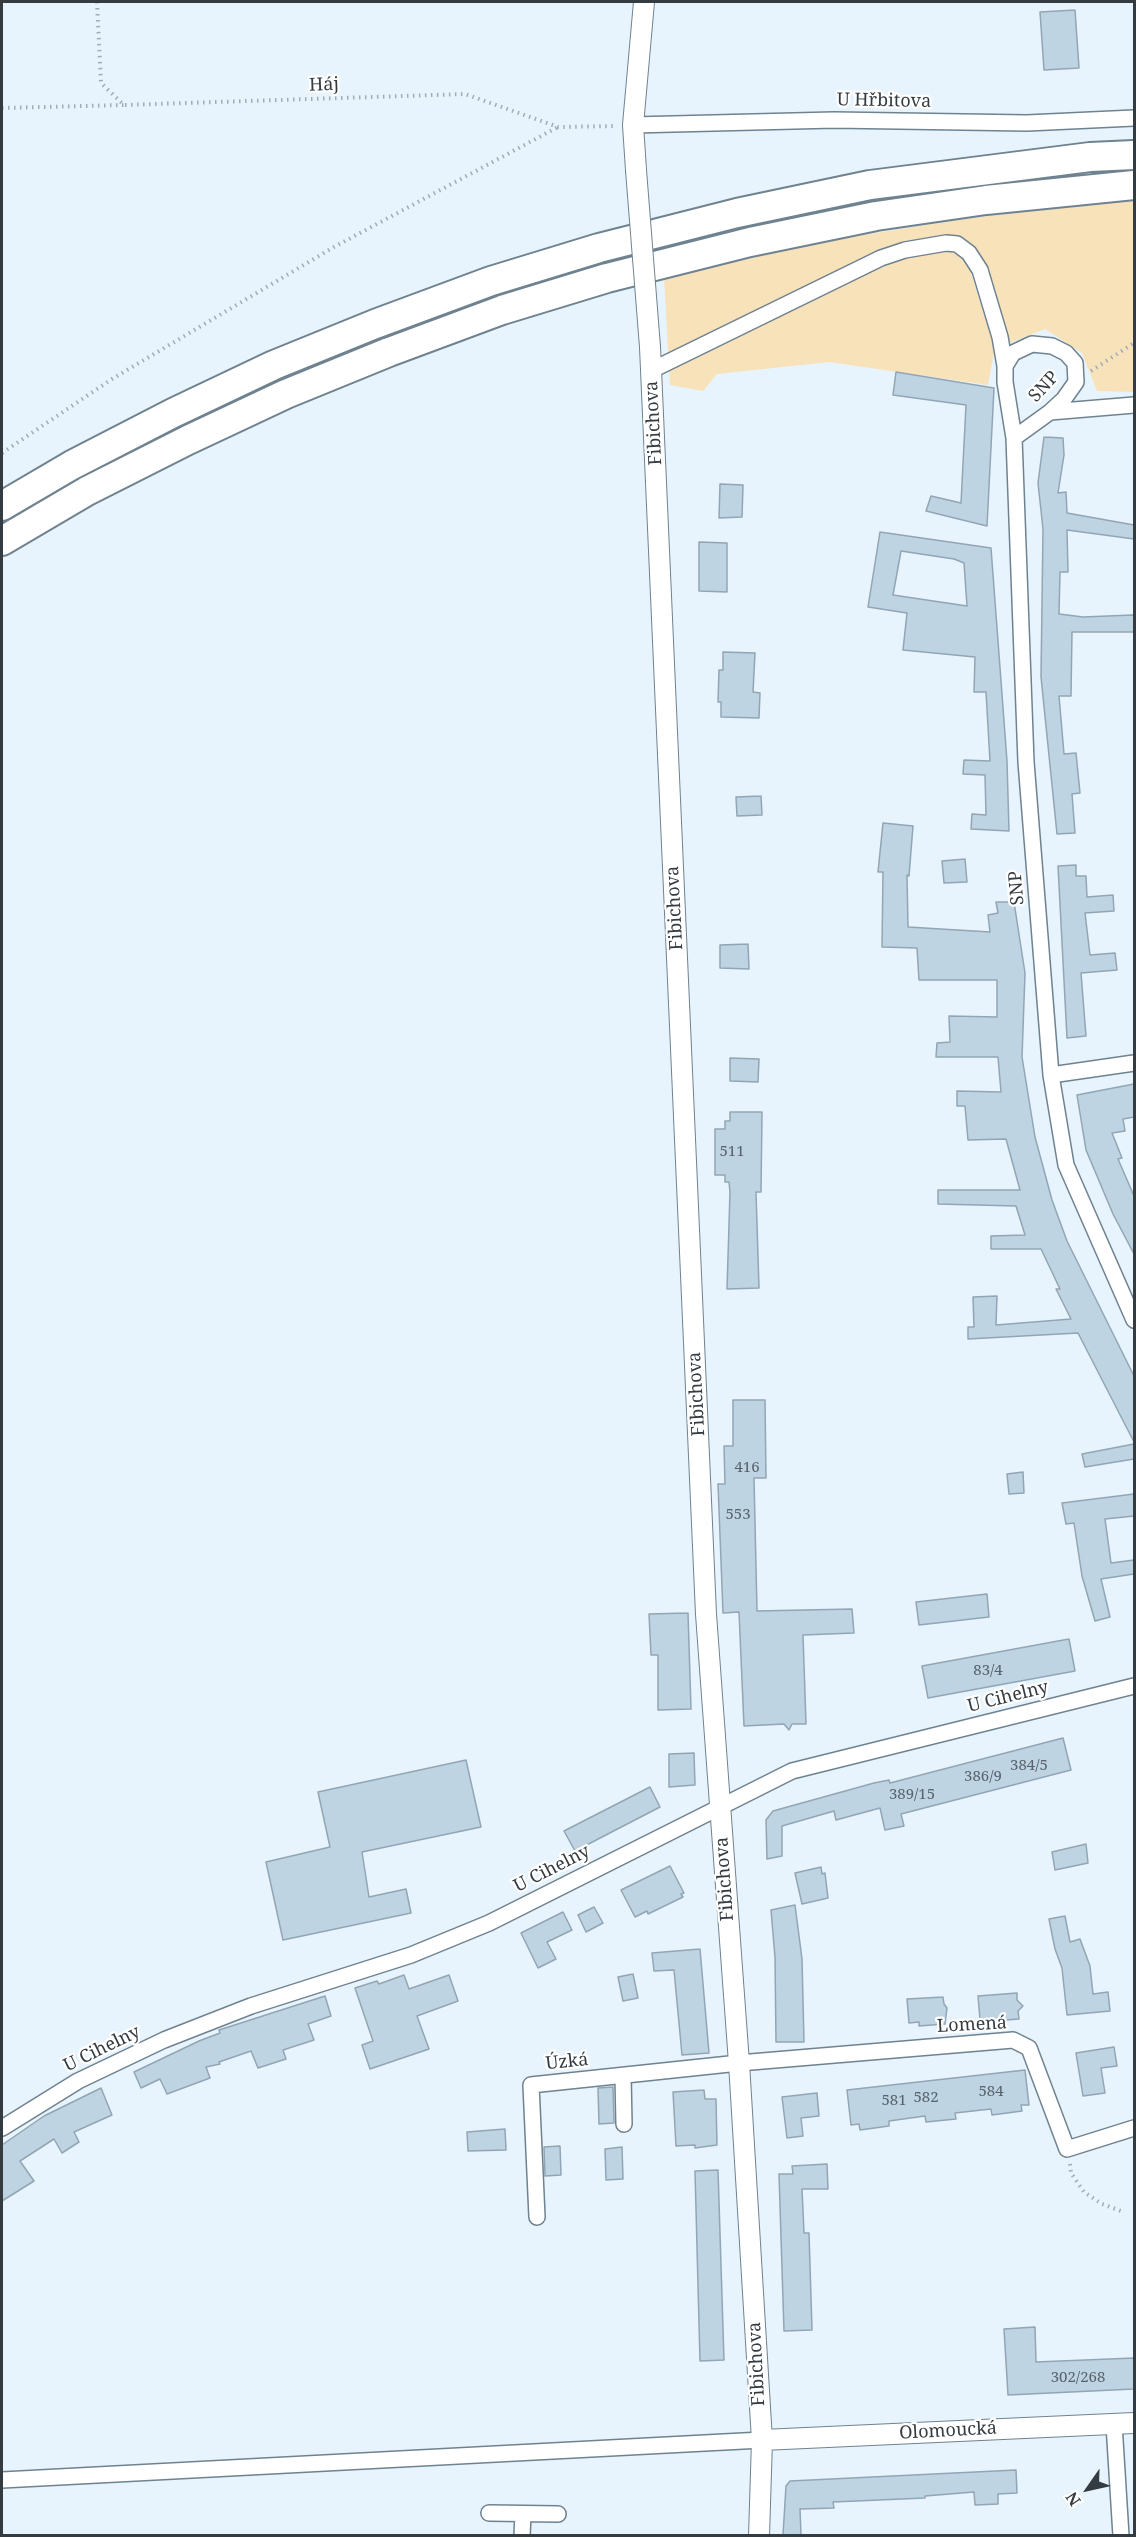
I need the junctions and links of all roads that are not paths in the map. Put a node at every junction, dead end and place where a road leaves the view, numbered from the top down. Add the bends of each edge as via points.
1 (644, 2) edge
2 (1134, 118) edge
3 (633, 125) junction
4 (1134, 155) edge
5 (1134, 185) edge
6 (1005, 366) junction
7 (652, 370) junction
8 (1134, 405) edge
9 (1050, 412) junction
10 (1014, 438) junction
11 (2, 506) edge
12 (2, 542) edge
13 (1134, 1063) edge
14 (1051, 1076) junction
15 (1134, 1320) edge
16 (1134, 1686) edge
17 (720, 1806) junction
18 (739, 2063) junction
19 (623, 2076) junction
20 (624, 2124) dead end
21 (2, 2128) edge
22 (1134, 2128) edge
23 (537, 2217) dead end
24 (1134, 2423) edge
25 (1114, 2424) junction
26 (762, 2440) junction
27 (2, 2480) edge
28 (489, 2513) dead end
29 (523, 2514) junction
30 (558, 2514) dead end
31 (522, 2535) edge
32 (759, 2535) edge
33 (1121, 2535) edge

1 - 3 street, Fibichova
2 - 3 street, U Hřbitova via 1027,123 834,120
3 - 7 street, Fibichova, bridge
4 - 11 highway via 870,185 737,213 491,281 274,365 82,460
5 - 12 highway via 876,216 750,242 502,310 267,403 87,492
6 - 7 street via 980,270 969,253 957,244 946,243 881,258
6 - 9 street, SNP via 1013,353 1032,344 1052,346 1066,353 1075,363 1076,382
6 - 10 street, SNP
7 - 17 street, Fibichova via 706,1614
8 - 9 street
9 - 10 street, SNP
10 - 14 street, SNP via 1026,762
13 - 14 street
14 - 15 street, SNP via 1066,1166
16 - 17 street, U Cihelny via 792,1770
17 - 18 street, Fibichova
17 - 21 street, U Cihelny via 489,1923 421,1951 251,2006 164,2040 78,2081
18 - 19 street, Úzká
18 - 22 street, Lomená via 1013,2040 1029,2048 1067,2149
18 - 26 street, Fibichova
19 - 20 street
19 - 23 street, Úzká via 531,2085
24 - 25 street, Olomoucká
25 - 26 street, Olomoucká
25 - 33 street
26 - 27 street
26 - 32 street, Fibichova
28 - 29 street
29 - 30 street
29 - 31 street

